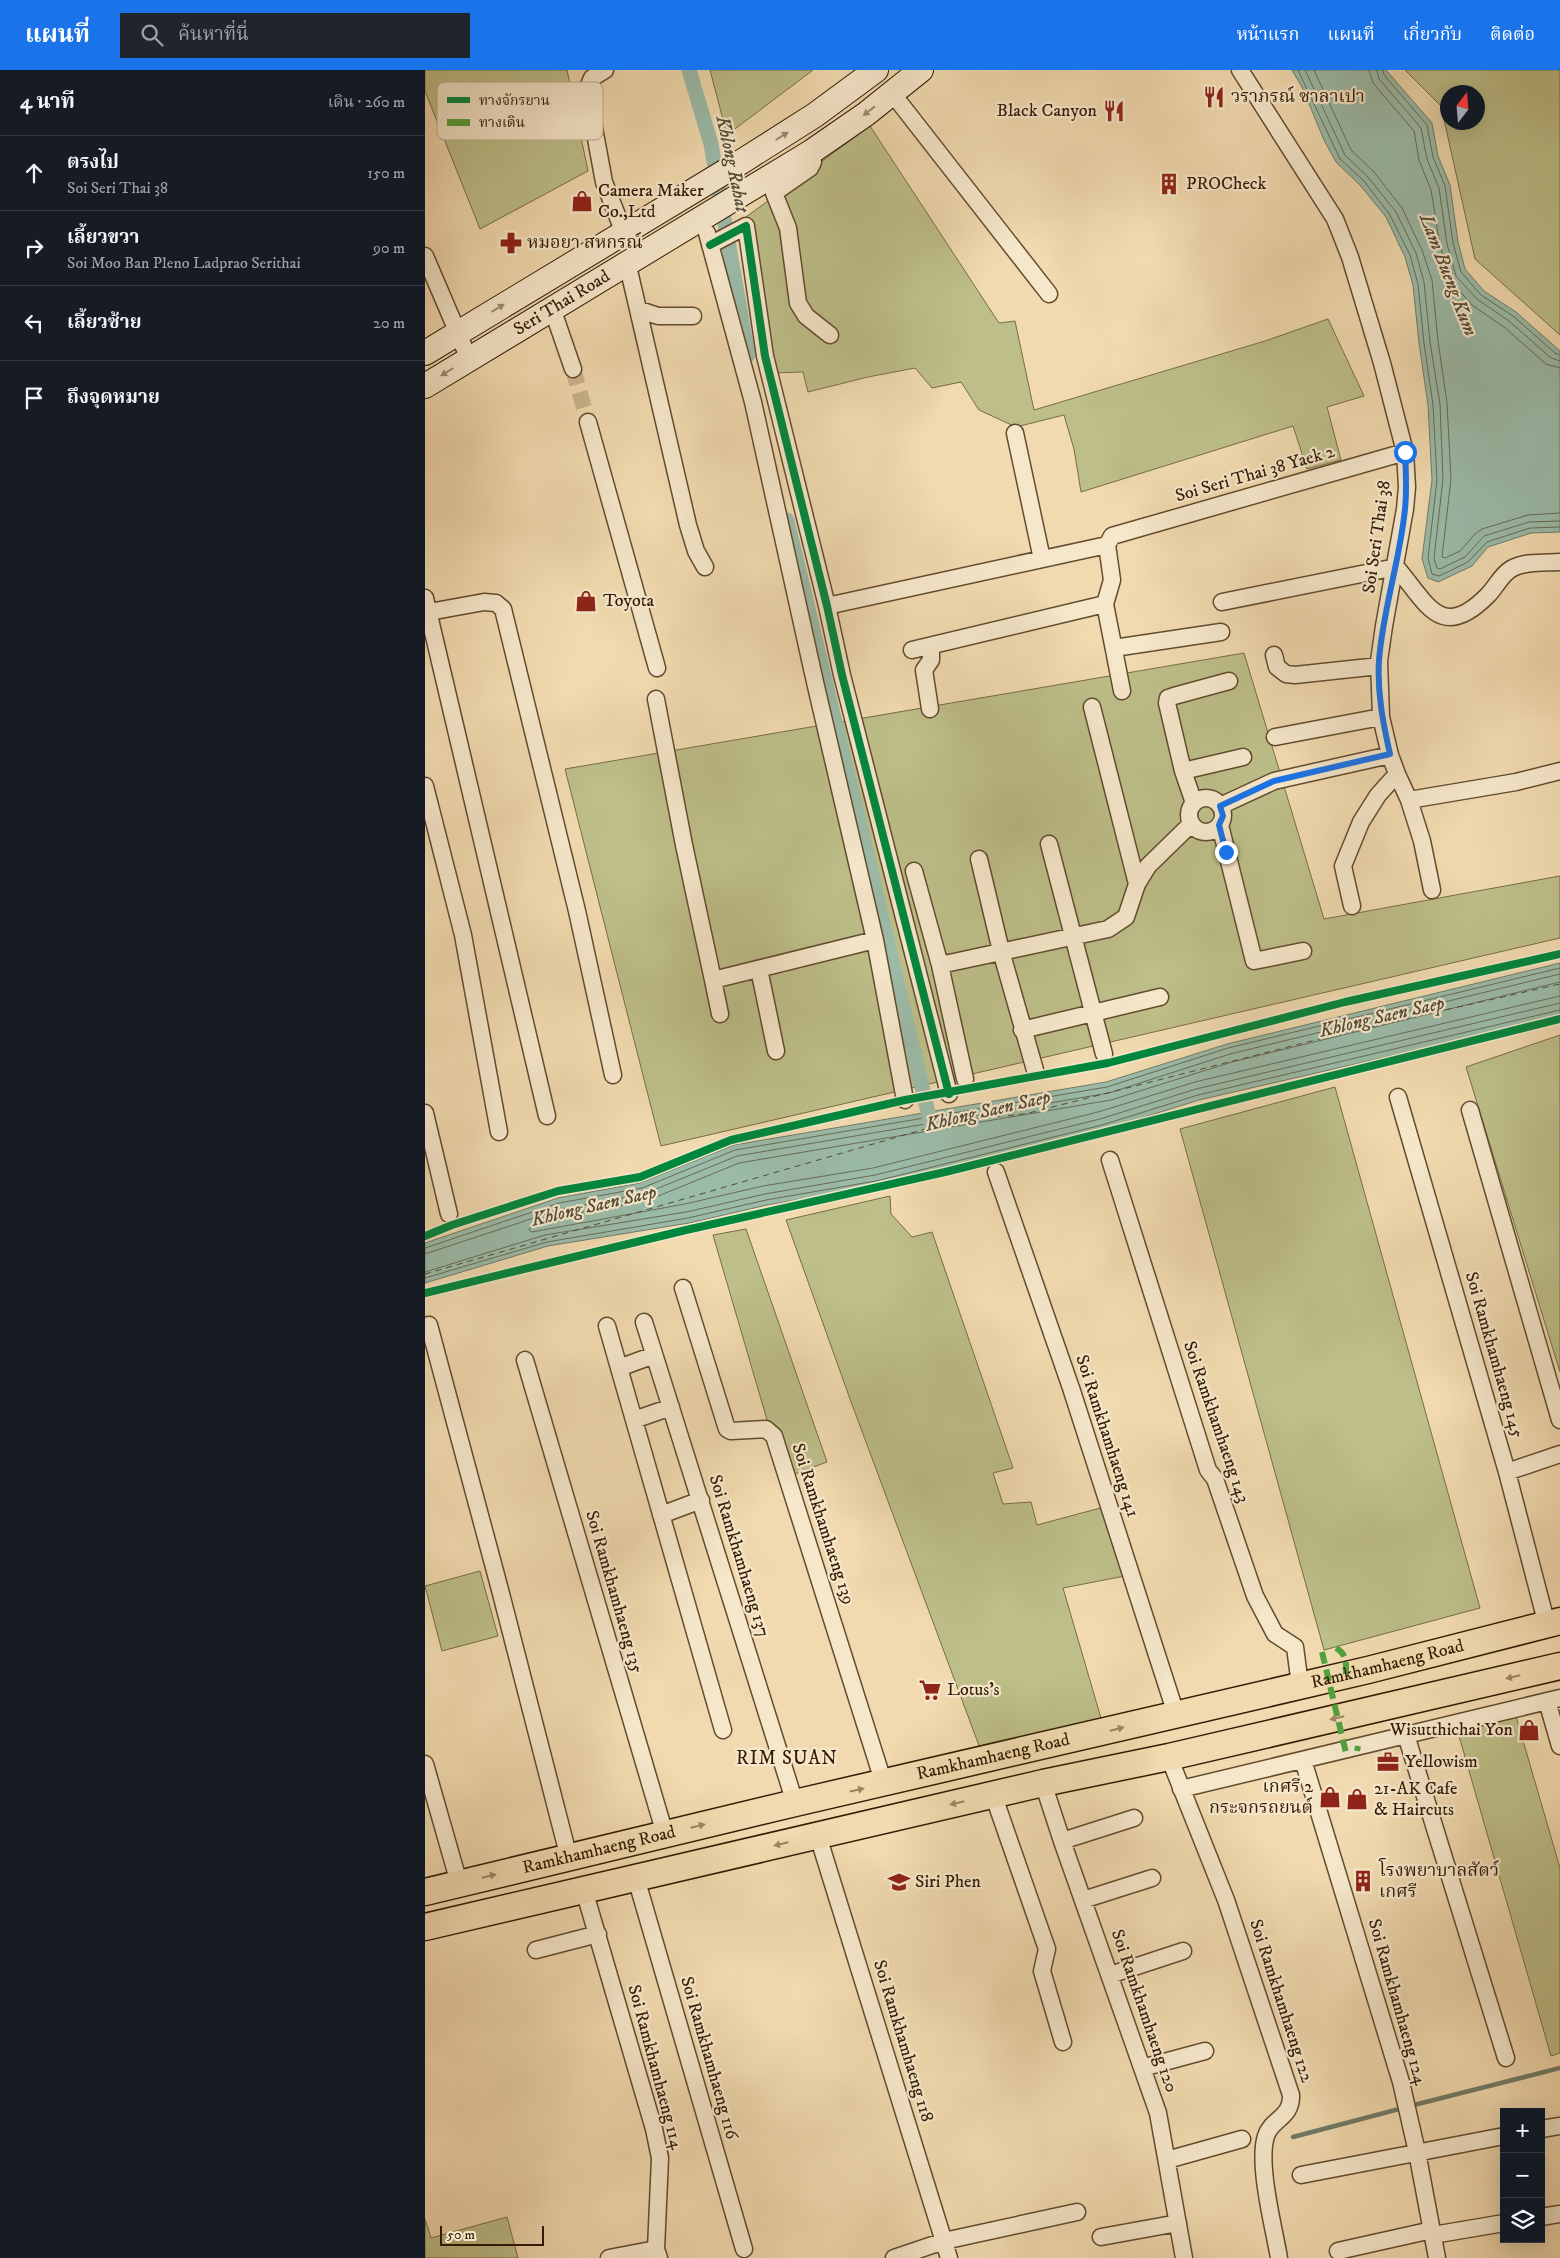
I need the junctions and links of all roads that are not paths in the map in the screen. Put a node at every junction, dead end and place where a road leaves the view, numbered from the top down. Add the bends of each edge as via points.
1 (605, 70) edge
2 (876, 70) edge
3 (921, 70) edge
4 (1240, 70) edge
5 (590, 82) edge
6 (892, 93) junction
7 (596, 140) edge
8 (811, 152) junction
9 (624, 233) junction
10 (706, 236) junction
11 (425, 256) edge
12 (627, 262) junction
13 (1049, 294) dead end
14 (552, 308) junction
15 (640, 310) junction
16 (693, 316) dead end
17 (457, 333) junction
18 (831, 335) dead end
19 (425, 352) edge
20 (469, 359) junction
21 (573, 369) tunnel mouth
22 (425, 386) edge
23 (588, 422) tunnel mouth
24 (1015, 433) dead end
25 (1405, 452) junction
26 (1112, 540) junction
27 (1041, 559) junction
28 (1560, 562) edge
29 (705, 567) dead end
30 (1396, 567) junction
31 (1221, 602) dead end
32 (1105, 604) junction
33 (427, 605) edge
34 (827, 606) junction
35 (1221, 632) dead end
36 (931, 646) junction
37 (1114, 648) junction
38 (912, 650) dead end
39 (1274, 655) dead end
40 (1379, 666) junction
41 (657, 668) dead end
42 (838, 676) junction
43 (1229, 681) dead end
44 (816, 682) junction
45 (1122, 691) dead end
46 (656, 699) dead end
47 (1092, 706) dead end
48 (930, 709) dead end
49 (1381, 717) junction
50 (1275, 737) dead end
51 (1390, 754) junction
52 (1243, 757) dead end
53 (1183, 770) junction
54 (1560, 771) edge
55 (1397, 774) junction
56 (425, 786) edge
57 (1409, 800) junction
58 (1194, 803) junction
59 (1220, 806) junction
60 (1191, 824) junction
61 (1219, 825) junction
62 (1049, 844) dead end
63 (979, 859) dead end
64 (914, 871) dead end
65 (1137, 884) junction
66 (1432, 890) dead end
67 (1351, 906) dead end
68 (1073, 937) junction
69 (875, 940) junction
70 (1001, 951) junction
71 (1303, 951) dead end
72 (940, 965) junction
73 (759, 969) junction
74 (713, 980) junction
75 (1160, 997) dead end
76 (720, 1014) dead end
77 (1093, 1014) junction
78 (1022, 1030) junction
79 (776, 1051) dead end
80 (1103, 1054) dead end
81 (1035, 1070) dead end
82 (613, 1075) dead end
83 (965, 1079) dead end
84 (949, 1094) dead end
85 (1398, 1097) dead end
86 (905, 1100) dead end
87 (1470, 1110) dead end
88 (425, 1113) edge
89 (547, 1116) dead end
90 (499, 1132) dead end
91 (1110, 1160) dead end
92 (995, 1172) dead end
93 (449, 1214) dead end
94 (683, 1288) dead end
95 (644, 1322) dead end
96 (429, 1325) dead end
97 (607, 1326) dead end
98 (654, 1355) junction
99 (525, 1360) dead end
100 (619, 1368) junction
101 (671, 1407) junction
102 (634, 1420) junction
103 (1560, 1420) edge
104 (1560, 1454) edge
105 (1507, 1472) junction
106 (701, 1500) junction
107 (661, 1515) junction
108 (1554, 1623) edge
109 (760, 1664) dead end
110 (1560, 1666) edge
111 (1368, 1670) junction
112 (1300, 1685) junction
113 (1553, 1699) edge
114 (1377, 1709) junction
115 (1176, 1714) junction
116 (723, 1730) dead end
117 (1405, 1735) junction
118 (1090, 1736) junction
119 (1560, 1746) edge
120 (1169, 1757) junction
121 (1303, 1760) junction
122 (425, 1764) edge
123 (1099, 1770) junction
124 (1043, 1783) junction
125 (884, 1784) junction
126 (1181, 1789) junction
127 (993, 1794) junction
128 (799, 1802) junction
129 (1134, 1818) dead end
130 (665, 1834) junction
131 (818, 1836) junction
132 (1062, 1841) junction
133 (569, 1858) junction
134 (636, 1878) junction
135 (1152, 1878) dead end
136 (459, 1884) junction
137 (584, 1890) junction
138 (425, 1892) edge
139 (1083, 1900) junction
140 (425, 1927) edge
141 (598, 1934) junction
142 (536, 1950) dead end
143 (1183, 1951) dead end
144 (1110, 1975) junction
145 (1063, 2042) dead end
146 (1205, 2051) dead end
147 (1506, 2058) dead end
148 (1142, 2068) junction
149 (1560, 2126) edge
150 (1545, 2128) edge
151 (1500, 2137) edge
152 (1242, 2139) dead end
153 (1417, 2152) junction
154 (1167, 2160) junction
155 (1301, 2175) dead end
156 (1077, 2212) dead end
157 (1560, 2214) edge
158 (1545, 2216) edge
159 (1178, 2223) junction
160 (1500, 2224) edge
161 (1432, 2233) junction
162 (1101, 2237) dead end
163 (944, 2242) junction
164 (744, 2249) dead end
165 (1338, 2251) dead end
166 (657, 2254) edge
167 (609, 2258) edge
168 (894, 2258) edge
169 (949, 2258) edge
170 (1184, 2258) edge
171 (1279, 2258) edge
172 (1437, 2258) edge

1 - 5 street
9 -> 2 main road, Seri Thai Road via 815,115
3 - 6 main road, Seri Thai Road
4 - 25 street, Soi Seri Thai 38 via 1335,219 1382,363
6 -> 8 main road, Seri Thai Road
6 - 13 street
7 - 9 street via 600,166
8 - 10 main road, Seri Thai Road via 749,191
8 - 18 street via 813,162 810,168 774,193 788,228 798,303 806,316
17 -> 9 main road, Seri Thai Road
10 - 12 main road, Seri Thai Road
10 - 34 street via 746,226 765,356
10 - 44 street via 753,402
11 - 17 street
12 - 14 main road, Seri Thai Road
12 - 15 street
14 - 20 main road, Seri Thai Road
14 - 21 street
15 - 16 street via 658,316
15 - 29 street via 688,526 696,552
17 - 19 main road, Seri Thai Road
17 - 20 street
20 -> 22 main road, Seri Thai Road
23 - 41 street
24 - 27 street
25 - 26 street, Soi Seri Thai 38 Yaek 2
25 - 30 street, Soi Seri Thai 38 via 1406,502
26 - 27 street, Soi Seri Thai 38 Yaek 2
26 - 32 street via 1112,580
27 - 34 street, Soi Seri Thai 38 Yaek 2
28 - 30 street via 1525,564 1511,569 1478,606 1449,618 1430,610
30 - 31 street
30 - 40 street, Soi Seri Thai 38 via 1383,626
32 - 36 street
32 - 37 street
33 - 82 street via 484,602 496,603 503,609 577,911
33 - 89 street
34 - 42 street
35 - 37 street
36 - 38 street
36 - 48 street via 931,660 924,670
37 - 45 street
39 - 40 street via 1277,667 1295,675
40 - 49 street, Soi Seri Thai 38
42 - 44 street
42 - 84 street
43 - 53 street via 1168,698 1167,707
44 - 69 street
46 - 74 street
47 - 65 street
49 - 50 street
49 - 51 street, Soi Seri Thai 38
51 - 55 street, Soi Seri Thai 38
51 - 59 street via 1274,781
52 - 53 street
53 - 58 street
54 - 57 street via 1516,782
55 - 57 street, Soi Seri Thai 38
55 - 67 street via 1378,795 1361,822 1343,866
56 - 90 street via 463,934
57 - 66 street, Soi Seri Thai 38
58 - 59 street via 1208,798
58 - 60 street via 1189,813
59 - 61 street via 1223,816
60 - 61 street via 1205,832
60 - 65 street via 1148,866
61 - 71 street via 1254,961
62 - 68 street
63 - 70 street
64 - 72 street
65 - 68 street via 1125,917 1108,929
68 - 70 street
68 - 77 street
69 - 73 street
69 - 86 street
70 - 72 street
70 - 78 street
72 - 83 street
73 - 74 street
73 - 79 street
74 - 76 street
75 - 77 street
77 - 78 street
77 - 80 street
78 - 81 street
85 - 105 street, Soi Ramkhamhaeng 145
87 - 103 street
88 - 93 street
91 - 112 street, Soi Ramkhamhaeng 143 via 1208,1470 1215,1478 1255,1596 1275,1634 1295,1647
92 - 115 street, Soi Ramkhamhaeng 141 via 1070,1383
94 - 125 street, Soi Ramkhamhaeng 139 via 727,1429 766,1429 774,1436
95 - 98 street, Soi Ramkhamhaeng 137
96 - 133 street
97 - 100 street
98 - 100 street
98 - 101 street, Soi Ramkhamhaeng 137
99 - 130 street, Soi Ramkhamhaeng 135
100 - 102 street
101 - 102 street
101 - 106 street, Soi Ramkhamhaeng 137
102 - 107 street
104 - 105 street
105 - 108 street, Soi Ramkhamhaeng 145
106 - 107 street
106 - 128 street, Soi Ramkhamhaeng 137
107 - 116 street
108 - 111 main road, Ramkhamhaeng Road
109 - 128 street
110 -> 114 main road, Ramkhamhaeng Road
111 - 112 main road, Ramkhamhaeng Road
111 - 114 main road
112 - 115 main road, Ramkhamhaeng Road
113 - 117 street
113 - 119 street
114 -> 120 main road, Ramkhamhaeng Road
118 -> 115 main road, Ramkhamhaeng Road
117 - 121 street
117 - 147 street
118 - 123 main road
118 - 125 main road, Ramkhamhaeng Road
120 - 123 main road, Ramkhamhaeng Road
120 - 126 street, Soi Ramkhamhaeng 122
121 - 126 street
121 - 153 street, Soi Ramkhamhaeng 124 via 1401,2082
122 - 136 street
123 - 124 main road, Ramkhamhaeng Road
124 - 127 main road, Ramkhamhaeng Road
124 - 132 street, Soi Ramkhamhaeng 120
128 -> 125 main road, Ramkhamhaeng Road
126 - 171 street, Soi Ramkhamhaeng 122 via 1227,1900 1291,2095 1289,2109 1267,2133 1263,2148 1267,2197
127 -> 131 main road, Ramkhamhaeng Road
127 - 145 street via 1047,1949 1042,1971
130 -> 128 main road, Ramkhamhaeng Road
129 - 132 street
130 - 133 main road, Ramkhamhaeng Road
131 -> 134 main road, Ramkhamhaeng Road
131 - 163 street, Soi Ramkhamhaeng 118
132 - 139 street, Soi Ramkhamhaeng 120
136 -> 133 main road, Ramkhamhaeng Road
134 - 137 main road, Ramkhamhaeng Road
134 - 164 street, Soi Ramkhamhaeng 116
135 - 139 street
136 - 138 main road, Ramkhamhaeng Road
137 - 140 main road, Ramkhamhaeng Road
137 - 141 street, Soi Ramkhamhaeng 114
139 - 144 street, Soi Ramkhamhaeng 120
141 - 142 street
141 - 166 street, Soi Ramkhamhaeng 114 via 660,2158
143 - 144 street
144 - 148 street, Soi Ramkhamhaeng 120
146 - 148 street
148 - 154 street, Soi Ramkhamhaeng 120 via 1159,2114
149 - 150 street
151 - 153 street
152 - 154 street
153 - 155 street
153 - 161 street, Soi Ramkhamhaeng 124
154 - 159 street, Soi Ramkhamhaeng 120
156 - 163 street
157 - 158 street
159 - 162 street
159 - 170 street, Soi Ramkhamhaeng 120
160 - 161 street
161 - 165 street
161 - 172 street, Soi Ramkhamhaeng 124
163 - 168 street
163 - 169 street, Soi Ramkhamhaeng 118
166 - 167 street

